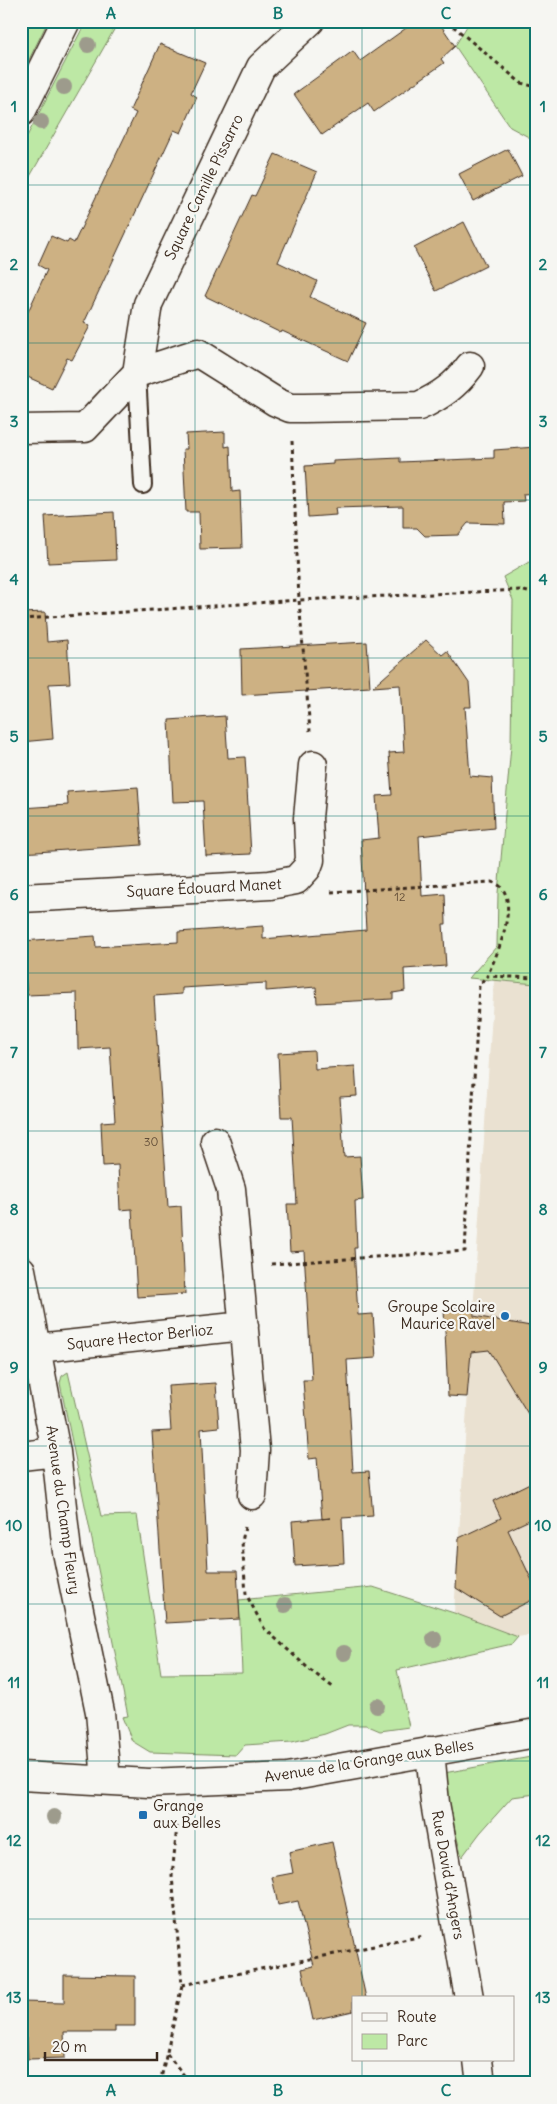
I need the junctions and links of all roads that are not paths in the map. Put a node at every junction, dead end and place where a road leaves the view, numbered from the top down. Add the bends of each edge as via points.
1 (66, 21) edge
2 (310, 21) edge
3 (21, 112) edge
4 (470, 366) dead end
5 (138, 373) junction
6 (21, 429) edge
7 (143, 485) dead end
8 (313, 765) dead end
9 (21, 898) edge
10 (215, 1141) dead end
11 (21, 1270) edge
12 (244, 1326) junction
13 (37, 1348) junction
14 (56, 1452) junction
15 (21, 1456) edge
16 (252, 1495) road end
17 (536, 1733) edge
18 (430, 1752) junction
19 (21, 1776) edge
20 (106, 1780) junction
21 (468, 1996) edge
22 (478, 2062) edge
23 (481, 2083) edge

1 - 3 street
2 - 5 street, Square Camille Pissarro via 261,67 148,304
4 - 5 street via 452,388 419,406 290,408 198,353
5 - 6 street via 85,428
5 - 7 lane
8 - 9 street, Square Édouard Manet via 308,818 310,860 303,875 288,883
10 - 12 street via 231,1189
11 - 13 street, Avenue du Champ Fleury
12 - 13 street, Square Hector Berlioz
12 - 16 street via 255,1450
13 - 14 street, Avenue du Champ Fleury
14 - 15 street
14 - 20 street, Avenue du Champ Fleury via 67,1552 100,1712
17 - 18 street, Avenue de la Grange aux Belles
18 - 20 street, Avenue de la Grange aux Belles via 288,1777 149,1783
18 - 21 street, Rue David d'Angers via 435,1804
19 - 20 street, Avenue de la Grange aux Belles
22 - 23 street

